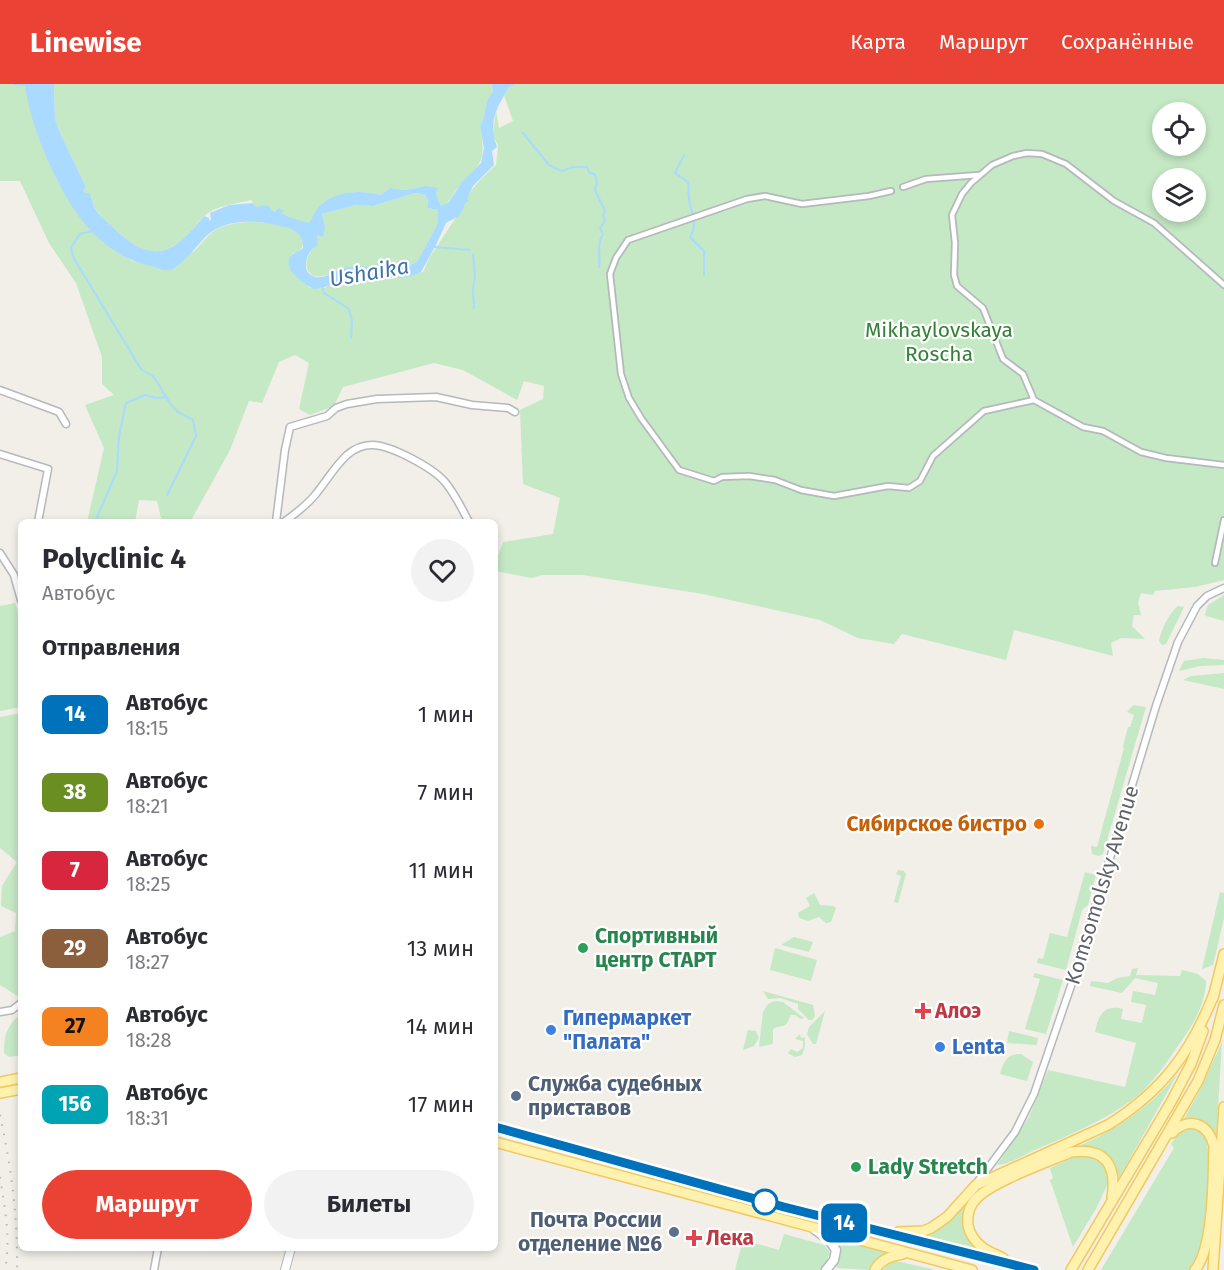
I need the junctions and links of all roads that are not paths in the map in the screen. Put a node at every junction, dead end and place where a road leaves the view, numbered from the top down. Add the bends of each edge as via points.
1 (980, 175) junction
2 (903, 187) dead end
3 (891, 191) dead end
4 (1224, 285) edge
5 (0, 390) edge
6 (1034, 400) junction
7 (515, 412) dead end
8 (66, 424) dead end
9 (0, 454) edge
10 (1224, 465) edge
11 (39, 519) edge
12 (276, 519) edge
13 (289, 519) edge
14 (467, 519) edge
15 (1224, 520) edge
16 (0, 553) edge
17 (1215, 563) dead end
18 (18, 588) edge
19 (1224, 588) edge
20 (1224, 954) edge
21 (1214, 994) junction
22 (18, 1005) edge
23 (1224, 1005) edge
24 (0, 1012) edge
25 (18, 1079) edge
26 (0, 1082) edge
27 (18, 1090) edge
28 (0, 1093) edge
29 (1224, 1107) edge
30 (498, 1128) edge
31 (1164, 1142) junction
32 (498, 1143) edge
33 (975, 1185) junction
34 (1218, 1186) edge
35 (1112, 1200) junction
36 (811, 1227) junction
37 (874, 1231) junction
38 (157, 1251) edge
39 (290, 1251) edge
40 (907, 1253) junction
41 (1018, 1266) junction
42 (154, 1270) edge
43 (285, 1270) edge
44 (826, 1270) edge
45 (875, 1270) edge
46 (972, 1270) edge
47 (1033, 1270) edge
48 (1071, 1270) edge
49 (1088, 1270) edge
50 (1195, 1270) edge
51 (1213, 1270) edge

1 - 2 street via 926,179
1 - 4 street via 992,165 1027,153 1042,154 1066,164 1114,201 1154,223
1 - 6 street via 962,194 952,215 955,281 960,291 983,308 1003,359 1023,374
3 - 6 street via 802,204 765,196 747,199 628,240 610,274 621,374 641,418 679,470 714,480 749,476 775,480 834,496 888,486 909,488 920,481 933,456 984,411
5 - 8 street via 59,412
6 - 10 street via 1141,452
7 - 12 street via 436,397 388,398 347,404 327,416 290,427
9 - 11 street via 48,469
13 - 14 street via 315,496 348,454 372,445 414,460 444,481
15 - 17 street
16 - 18 street
19 - 33 street, Komsomolsky Avenue via 1197,606 1182,631 1074,977 1025,1115
20 - 21 main road
21 - 33 main road via 1190,1046 1146,1098 1108,1125
21 - 35 main road via 1191,1064
22 - 24 street
23 - 31 main road via 1207,1061
25 - 26 main road
27 - 28 main road
29 - 34 main road
30 - 37 main road
31 - 34 main road via 1179,1126 1199,1125 1207,1129 1214,1146
31 - 49 main road
32 - 36 main road
33 - 37 main road via 931,1228 908,1233
34 - 50 main road via 1202,1260
34 - 51 main road
35 - 41 main road via 1112,1169 1096,1153 1083,1150 1047,1162 981,1194 970,1207 969,1229 983,1248
35 - 48 main road
36 - 40 main road
36 - 44 main road via 836,1250
37 - 41 main road
38 - 42 street
39 - 43 street
40 - 45 main road via 886,1259
40 - 46 main road
41 - 47 main road

